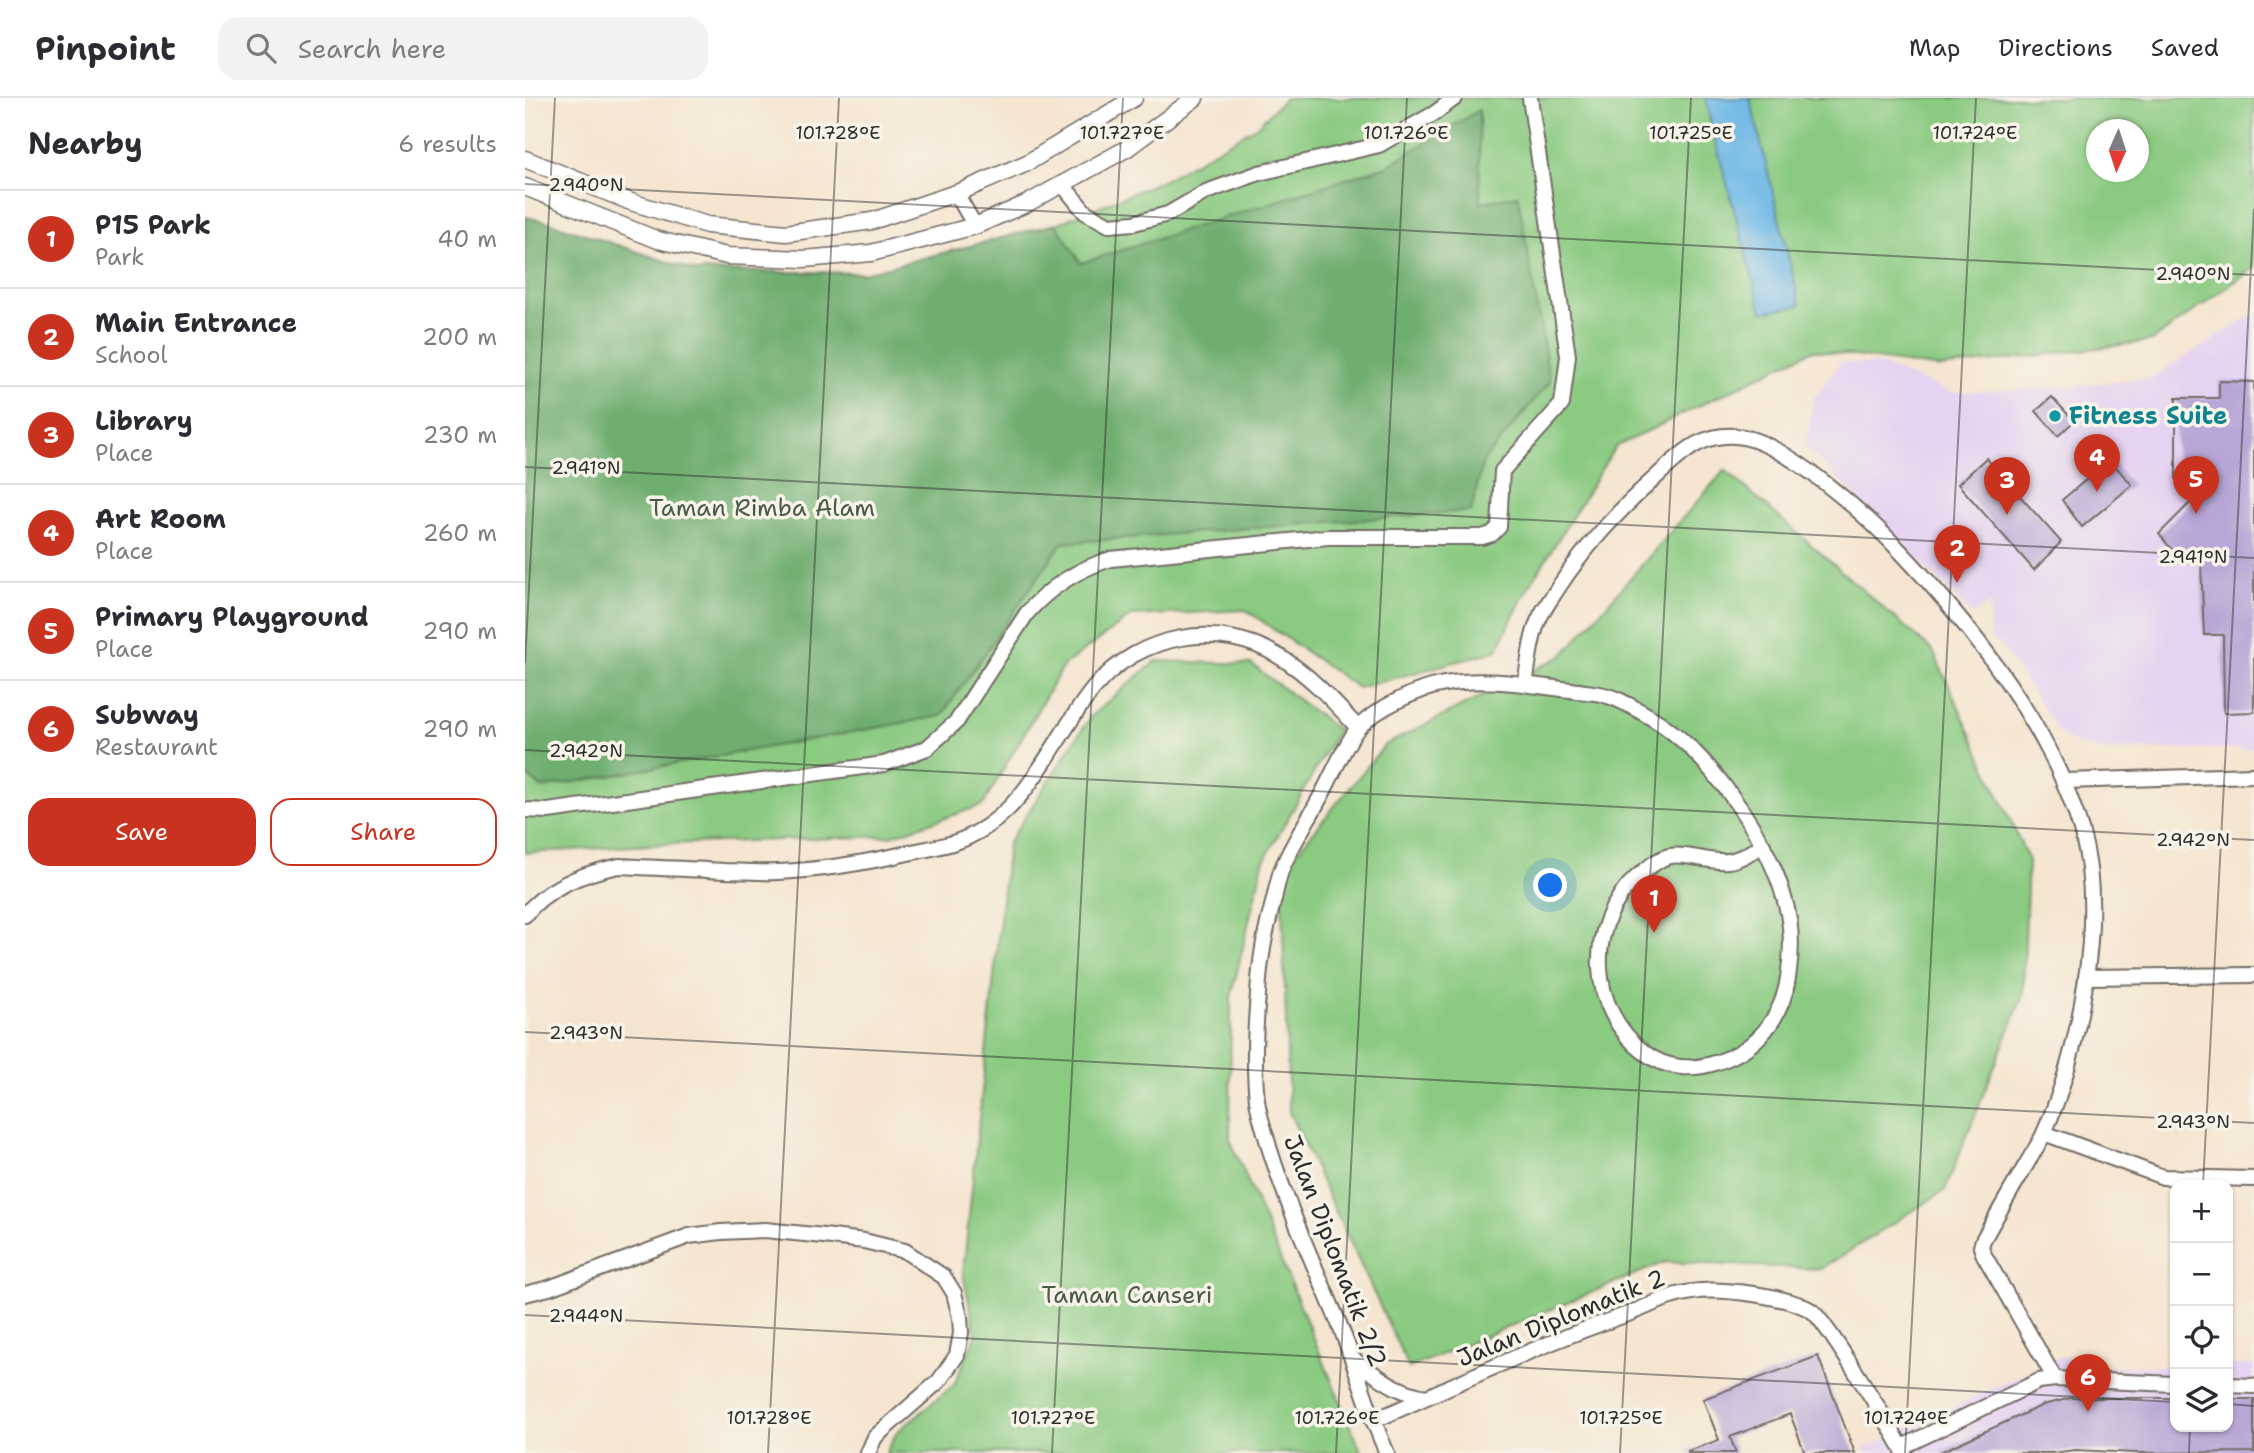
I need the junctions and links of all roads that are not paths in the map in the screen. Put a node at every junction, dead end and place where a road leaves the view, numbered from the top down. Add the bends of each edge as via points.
1 (1134, 98) edge
2 (1195, 98) edge
3 (1455, 98) edge
4 (1531, 98) edge
5 (525, 159) edge
6 (1062, 184) junction
7 (525, 187) edge
8 (956, 193) junction
9 (975, 226) junction
10 (1525, 684) junction
11 (1358, 728) junction
12 (2254, 775) edge
13 (2065, 781) junction
14 (525, 810) edge
15 (1763, 845) junction
16 (525, 915) edge
17 (2254, 975) edge
18 (2086, 977) junction
19 (2045, 1133) junction
20 (2254, 1179) edge
21 (525, 1294) edge
22 (1354, 1360) junction
23 (2055, 1379) junction
24 (2170, 1384) edge
25 (2233, 1385) edge
26 (2254, 1386) edge
27 (1428, 1397) junction
28 (1373, 1421) junction
29 (1903, 1450) edge
30 (868, 1453) edge
31 (1387, 1453) edge

1 - 8 street via 1027,163
2 - 6 street via 1126,149
3 - 6 street via 1379,145 1259,173 1206,192 1168,214 1133,223 1109,225 1085,212
4 - 14 street via 1568,356 1562,404 1502,471 1499,527 1492,534 1328,537 1111,559 1069,577 1040,598 957,721 927,748 884,764 548,811
5 - 8 street via 631,202 706,225 786,233 872,221
6 - 9 street
7 - 9 street via 658,240 727,256 804,259 871,253
8 - 9 street
10 - 11 street, Jalan Diplomatik 2/2 via 1443,684 1388,706
10 - 13 street via 1538,620 1595,536 1697,444 1719,436 1738,436 1763,442 1802,466 1878,527 1949,603 2015,692
10 - 15 street, Jalan Diplomatik 2/2 via 1610,696 1667,728 1715,771
11 - 16 street via 1317,684 1279,656 1226,637 1173,638 1115,666 1093,689 1018,799 974,835 843,866 775,873 607,868 553,890
11 - 22 street, Jalan Diplomatik 2/2 via 1281,871 1261,950 1254,1050 1257,1105 1282,1189
12 - 13 street
13 - 18 street via 2083,836 2089,876
15 - 15 street, Jalan Diplomatik 2/2 via 1786,903 1789,928 1791,961 1781,1010 1756,1041 1715,1064 1669,1066 1648,1056 1616,1024 1601,982 1600,960 1612,905 1636,878 1668,856 1728,861
17 - 18 street
18 - 19 street via 2072,1047
19 - 20 street via 2163,1177
19 - 23 street via 1981,1247
21 - 30 street via 688,1236 721,1231 824,1236 905,1251 944,1277 954,1293 961,1334 957,1355 939,1381 875,1437
22 - 27 street via 1408,1394
22 - 28 street, Jalan Diplomatik 2/2
23 - 24 street
23 - 29 street via 2039,1381
25 - 26 street
27 - 28 street, Jalan Diplomatik 2
27 - 29 street, Jalan Diplomatik 2 via 1665,1298 1694,1291 1759,1295 1812,1311
28 - 31 street, Jalan Diplomatik 2/2

